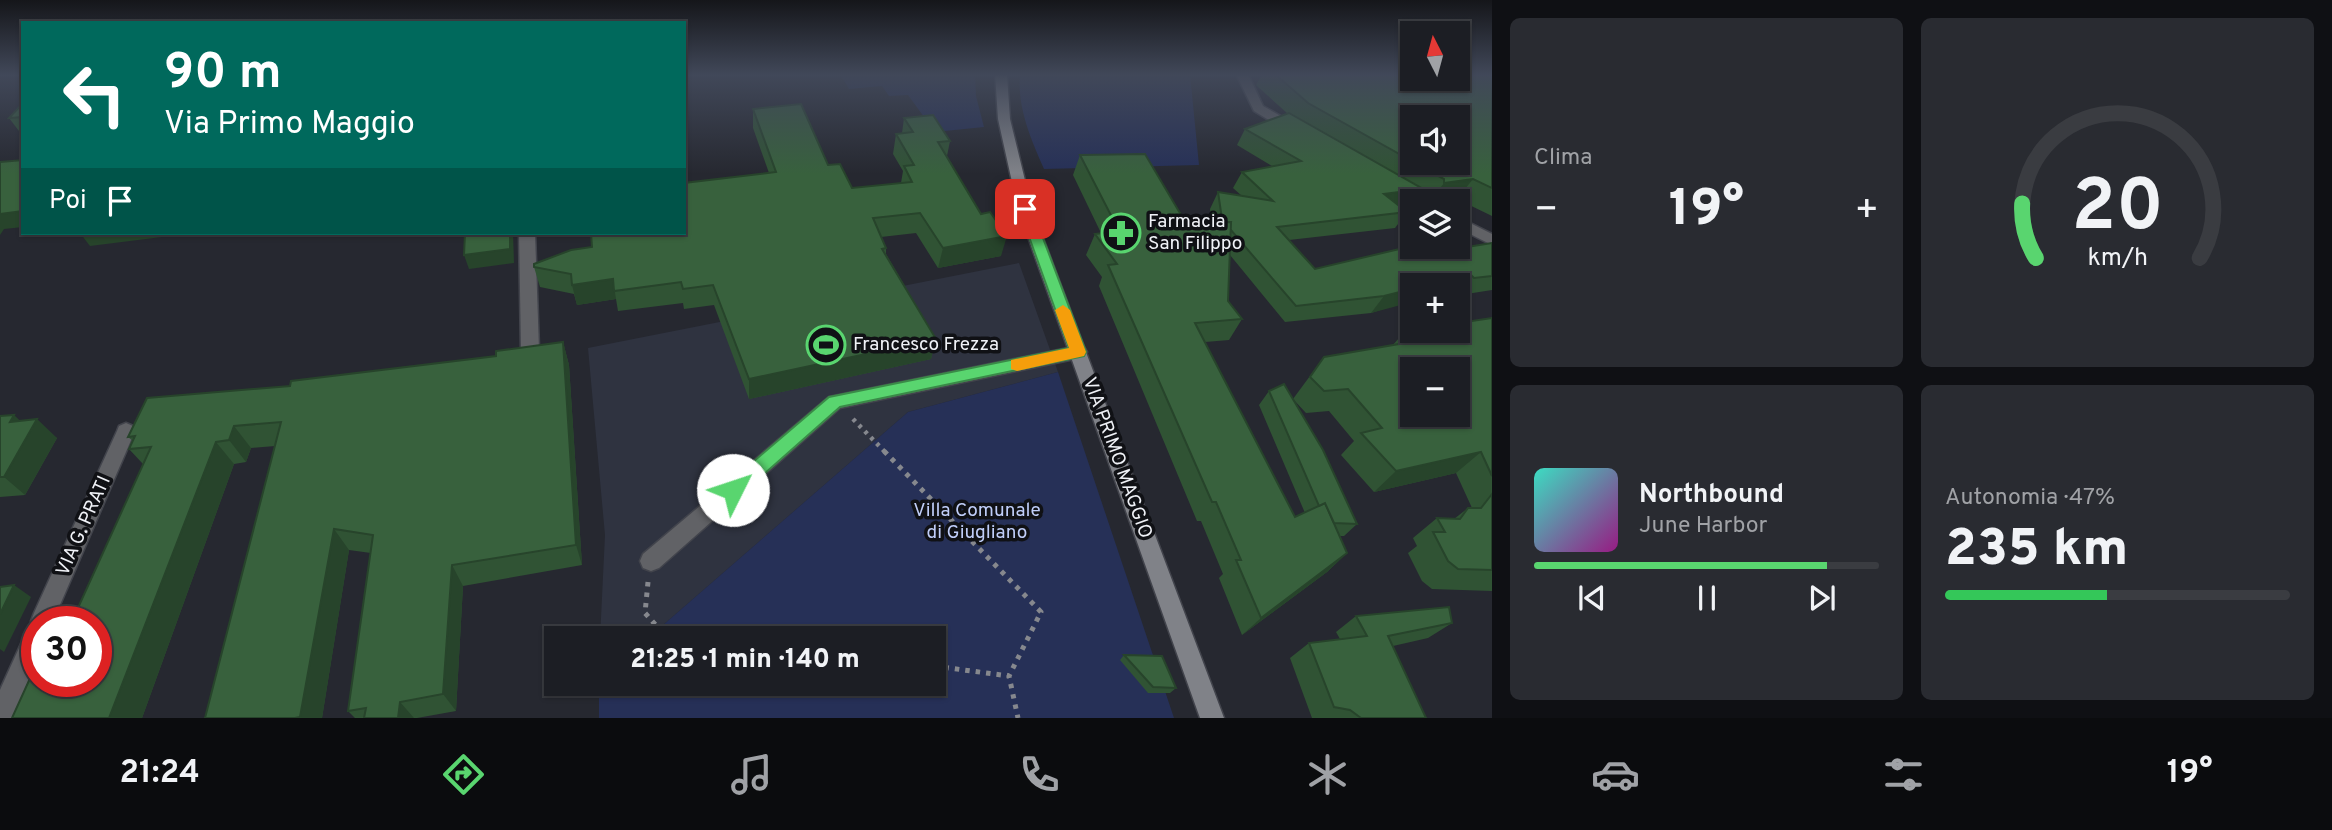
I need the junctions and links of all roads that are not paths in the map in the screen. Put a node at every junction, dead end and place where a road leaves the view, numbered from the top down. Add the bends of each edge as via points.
1 (1003, 108) edge
2 (1258, 108) edge
3 (1304, 135) edge
4 (1470, 228) edge
5 (527, 235) edge
6 (1492, 240) edge
7 (530, 349) edge
8 (1078, 352) junction
9 (126, 431) dead end
10 (651, 561) road end
11 (50, 606) edge
12 (21, 670) edge
13 (0, 717) edge
14 (1212, 718) edge

1 - 8 street, VIA PRIMO MAGGIO via 1025,209
2 - 3 street
4 - 6 street
5 - 7 street
8 - 10 street via 835,401
8 - 14 street, VIA PRIMO MAGGIO
9 - 11 street, VIA G. PRATI
12 - 13 street

